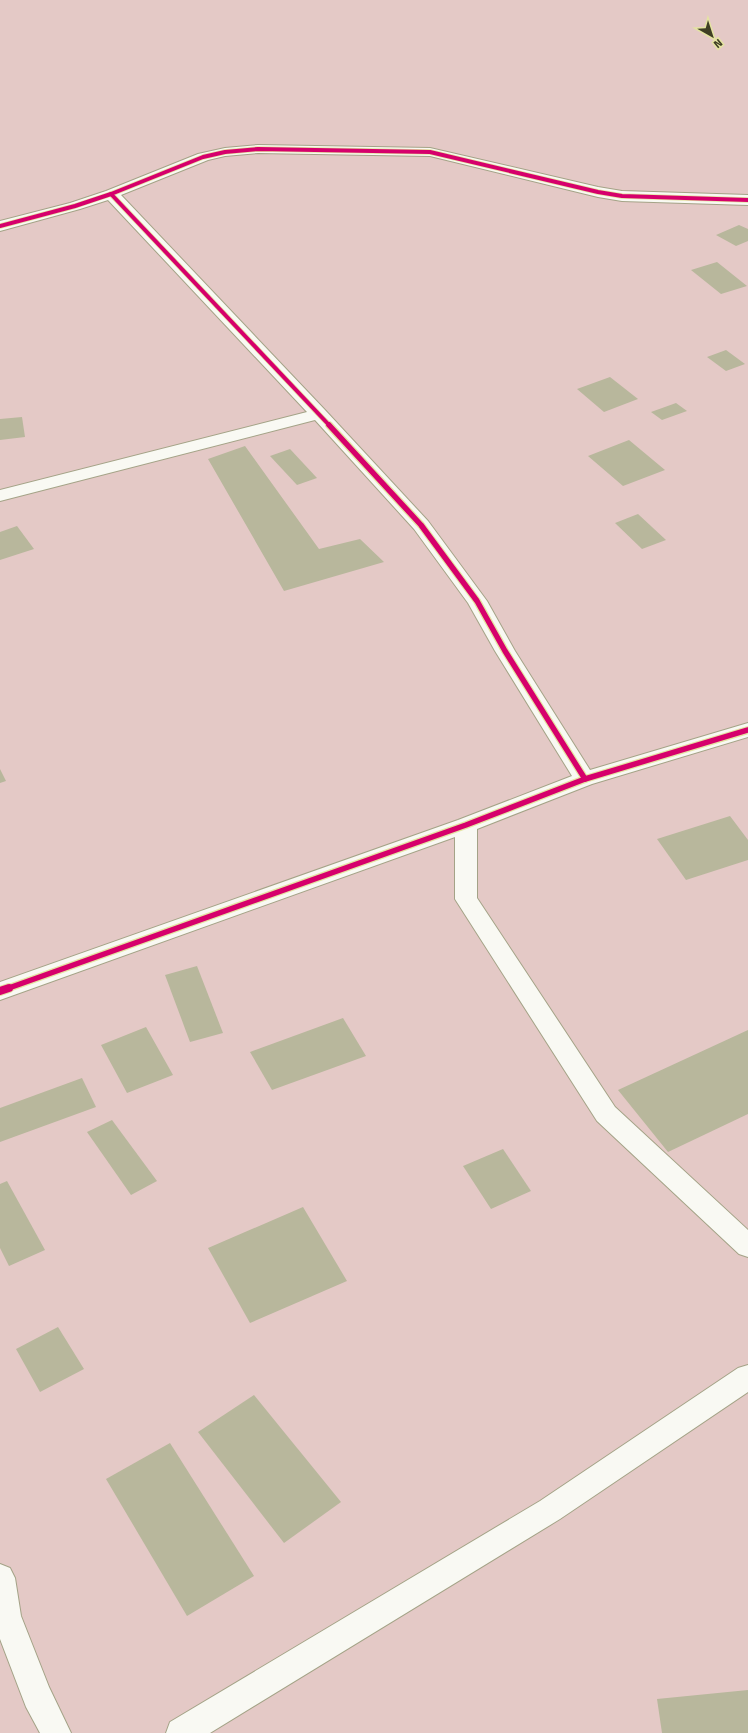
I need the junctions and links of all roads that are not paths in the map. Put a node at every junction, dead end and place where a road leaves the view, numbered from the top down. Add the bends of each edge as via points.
1 (112, 194) junction
2 (748, 200) edge
3 (0, 226) edge
4 (319, 414) junction
5 (0, 496) edge
6 (748, 730) edge
7 (585, 779) junction
8 (466, 825) junction
9 (0, 991) edge
10 (748, 1246) edge
11 (748, 1377) edge
12 (0, 1578) edge
13 (56, 1733) edge
14 (181, 1733) edge

1 - 2 street via 202,157 258,149 430,152 622,196
1 - 3 street
1 - 4 street
4 - 5 street
4 - 7 street via 420,525 477,601
6 - 7 street
7 - 8 street
8 - 9 street
8 - 10 street via 466,899 606,1114
11 - 14 street via 550,1510
12 - 13 street via 6,1616 37,1696

